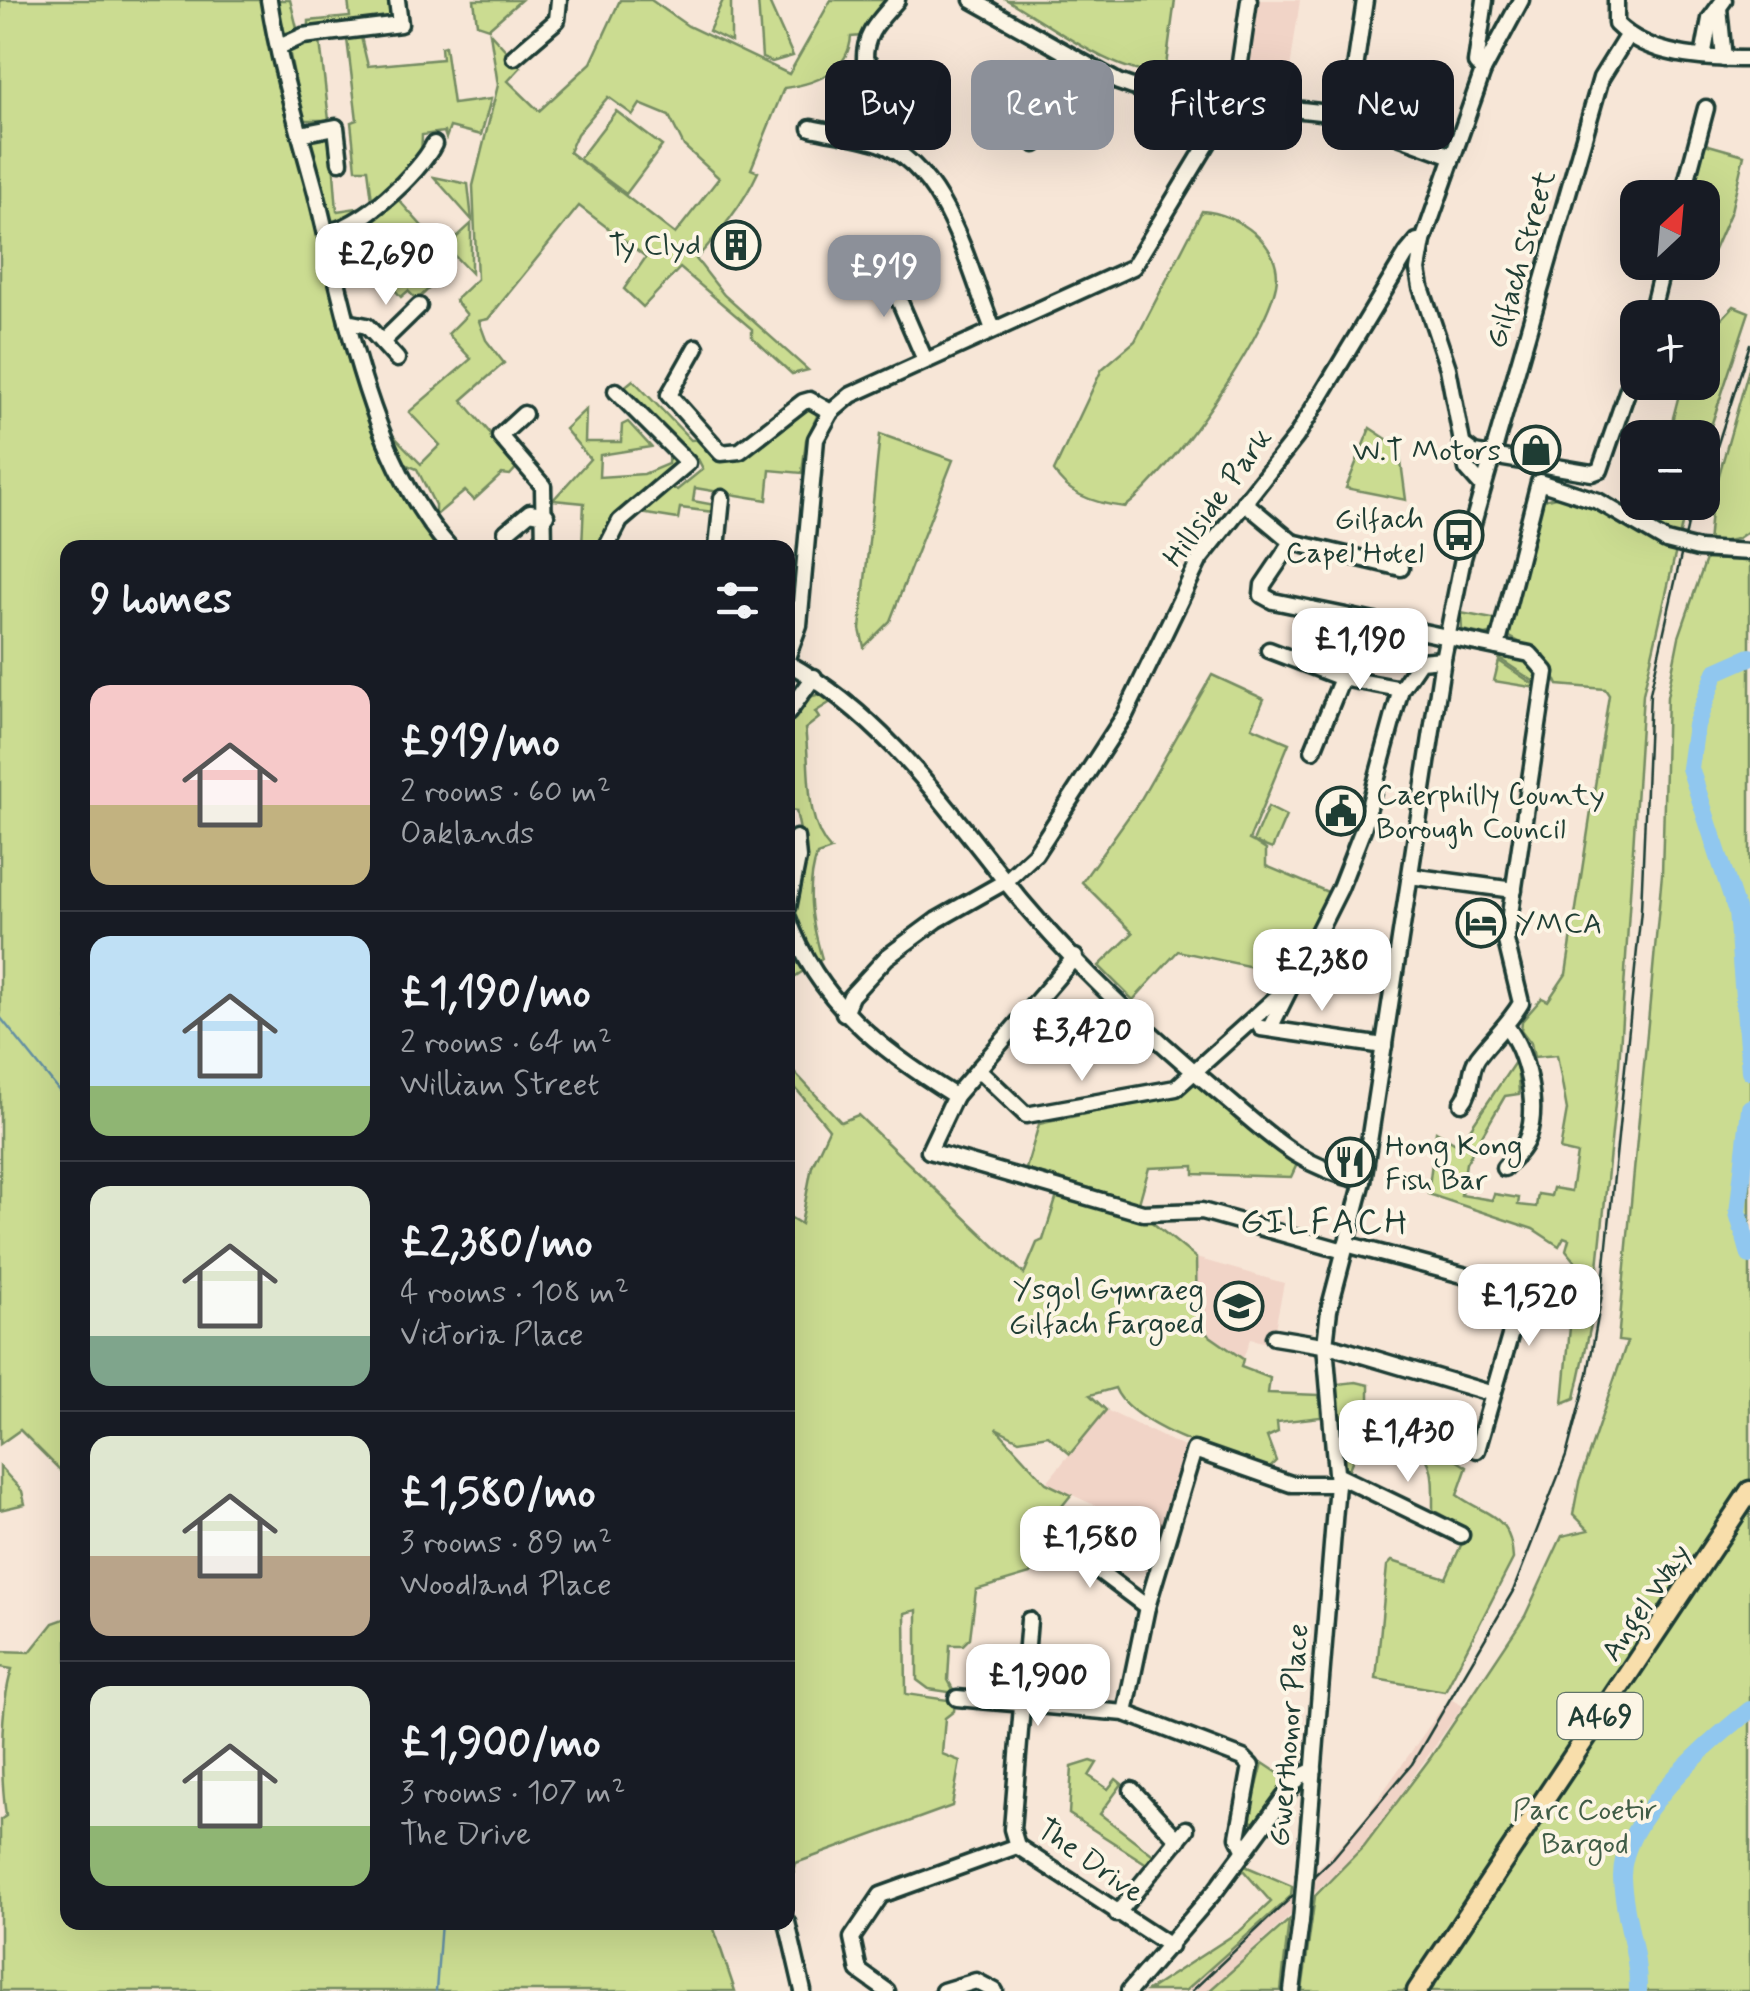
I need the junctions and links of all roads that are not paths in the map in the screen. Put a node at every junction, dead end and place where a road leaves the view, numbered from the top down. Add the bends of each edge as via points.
1 (269, 0) edge
2 (398, 0) edge
3 (559, 0) edge
4 (897, 0) edge
5 (972, 0) edge
6 (1249, 0) edge
7 (1365, 0) edge
8 (1485, 0) edge
9 (1521, 0) edge
10 (1616, 0) edge
11 (1721, 4) edge
12 (1627, 36) junction
13 (279, 47) junction
14 (1068, 55) junction
15 (514, 57) dead end
16 (1704, 57) junction
17 (1724, 58) junction
18 (1750, 59) edge
19 (866, 60) edge
20 (1065, 60) edge
21 (1237, 60) edge
22 (1356, 60) edge
23 (1483, 71) junction
24 (1134, 88) edge
25 (1706, 108) dead end
26 (811, 128) dead end
27 (300, 134) junction
28 (434, 144) dead end
29 (1204, 150) edge
30 (1436, 150) edge
31 (1452, 156) junction
32 (340, 162) dead end
33 (1687, 180) edge
34 (326, 232) junction
35 (1423, 242) junction
36 (883, 263) dead end
37 (419, 306) dead end
38 (347, 322) junction
39 (993, 328) junction
40 (382, 342) junction
41 (696, 347) dead end
42 (397, 359) dead end
43 (925, 360) junction
44 (616, 391) dead end
45 (1624, 400) edge
46 (830, 412) junction
47 (524, 414) dead end
48 (1466, 446) junction
49 (1492, 454) junction
50 (1482, 486) junction
51 (722, 498) dead end
52 (1244, 502) junction
53 (546, 514) junction
54 (506, 532) dead end
55 (444, 540) edge
56 (544, 540) edge
57 (610, 540) edge
58 (718, 540) edge
59 (1292, 542) junction
60 (1750, 552) edge
61 (1401, 568) dead end
62 (1356, 620) junction
63 (1448, 637) junction
64 (795, 639) edge
65 (1497, 647) junction
66 (1270, 650) dead end
67 (1443, 659) junction
68 (795, 664) edge
69 (814, 678) junction
70 (1342, 678) junction
71 (1401, 688) junction
72 (795, 704) edge
73 (1312, 750) dead end
74 (796, 838) dead end
75 (795, 873) edge
76 (1410, 876) junction
77 (1006, 882) junction
78 (1514, 890) junction
79 (795, 938) edge
80 (1075, 957) junction
81 (1281, 991) dead end
82 (844, 1013) junction
83 (1507, 1027) junction
84 (1384, 1046) junction
85 (978, 1069) junction
86 (1195, 1073) junction
87 (955, 1096) junction
88 (1462, 1103) dead end
89 (1504, 1168) dead end
90 (1364, 1181) junction
91 (1345, 1248) junction
92 (1274, 1337) dead end
93 (1325, 1345) junction
94 (1493, 1394) junction
95 (1477, 1450) dead end
96 (1337, 1479) junction
97 (1750, 1491) edge
98 (1461, 1535) dead end
99 (1059, 1540) dead end
100 (1147, 1607) junction
101 (1029, 1620) dead end
102 (956, 1698) dead end
103 (1022, 1706) junction
104 (1124, 1714) junction
105 (1314, 1770) junction
106 (1132, 1790) dead end
107 (1017, 1846) junction
108 (1245, 1851) junction
109 (1117, 1914) junction
110 (789, 1930) edge
111 (1170, 1946) junction
112 (803, 1991) edge
113 (886, 1991) edge
114 (943, 1991) edge
115 (995, 1991) edge
116 (1129, 1991) edge
117 (1292, 1991) edge
118 (1417, 1991) edge

1 - 13 street
2 - 13 street via 400,24 302,36
3 - 15 street via 557,20
4 - 19 street via 869,32
5 - 14 street
6 - 21 street
7 - 22 street
8 - 23 street via 1476,62
9 - 23 street
10 - 12 street via 1612,19
11 - 16 street via 1710,20
11 - 17 street
12 - 16 street
12 - 49 street, Gilfach Street via 1601,78
13 - 27 street
14 - 20 street
14 - 24 street
16 - 17 street
17 - 18 street
23 - 31 street, Hillside Park
25 - 33 street
26 - 39 street via 880,144 930,182
27 - 32 street via 336,127
27 - 34 street
28 - 34 street via 425,162 344,231
29 - 39 street via 1132,266
30 - 31 street
31 - 35 street, Hillside Park
34 - 38 street
35 - 48 street via 1421,287
35 - 52 street, Hillside Park via 1407,253 1296,437
36 - 43 street
37 - 40 street
38 - 40 street via 367,326
38 - 55 street via 398,468
39 - 43 street
40 - 42 street
41 - 46 street via 670,395 721,453 740,452 803,402
43 - 46 street
44 - 57 street via 688,462 620,521
45 - 49 street via 1600,470
46 - 64 street via 816,439
47 - 53 street via 500,436 543,486
48 - 49 street
48 - 50 street via 1466,469
49 - 50 street, Gilfach Street
50 - 63 street, Gilfach Street
51 - 58 street
52 - 59 street
52 - 77 street, Hillside Park via 1191,575 1125,715 1035,854
53 - 54 street via 530,512
53 - 56 street
59 - 61 street
59 - 62 street via 1262,595
60 - 65 street, bridge via 1666,541 1611,508 1539,482
62 - 63 street
62 - 70 street
63 - 65 street
63 - 67 street, Gilfach Street
65 - 78 street via 1530,654 1546,672
66 - 70 street
67 - 71 street via 1420,661
67 - 76 street, Gilfach Street
68 - 69 street
69 - 72 street
69 - 77 street via 917,768
70 - 71 street
70 - 73 street
71 - 84 street via 1364,829 1263,1028
74 - 75 street
76 - 78 street
76 - 84 street, Gilfach Street
77 - 80 street
77 - 82 street, Hillside Park via 887,957
78 - 83 street via 1506,951 1521,1003
79 - 82 street
80 - 85 street
80 - 86 street
81 - 86 street
82 - 87 street
83 - 88 street via 1476,1059
83 - 89 street via 1520,1044 1532,1112 1522,1148
84 - 90 street, Gwerthonor Place
85 - 86 street via 1026,1115 1176,1088
85 - 87 street
86 - 90 street via 1280,1147 1320,1169
87 - 91 street via 929,1151 1143,1213 1202,1210
90 - 91 street, Gwerthonor Place
91 - 93 street, Gwerthonor Place
91 - 94 street via 1523,1291
92 - 93 street
93 - 94 street
93 - 96 street, Gwerthonor Place
94 - 95 street
96 - 98 street
96 - 100 street via 1291,1484 1194,1450
96 - 105 street, Gwerthonor Place
97 - 118 main road, Angel Way / A469
99 - 100 street
100 - 104 street
101 - 103 street, The Drive
102 - 103 street
103 - 104 street
103 - 107 street, The Drive via 1012,1829
104 - 108 street via 1251,1766 1238,1836
105 - 108 street via 1299,1777
105 - 117 street, Gwerthonor Place, bridge
106 - 109 street via 1182,1835
107 - 109 street, The Drive
107 - 113 street via 880,1895 869,1907 852,1938 860,1971
108 - 111 street
109 - 111 street, The Drive
110 - 112 street
111 - 116 street
114 - 115 street via 976,1981

